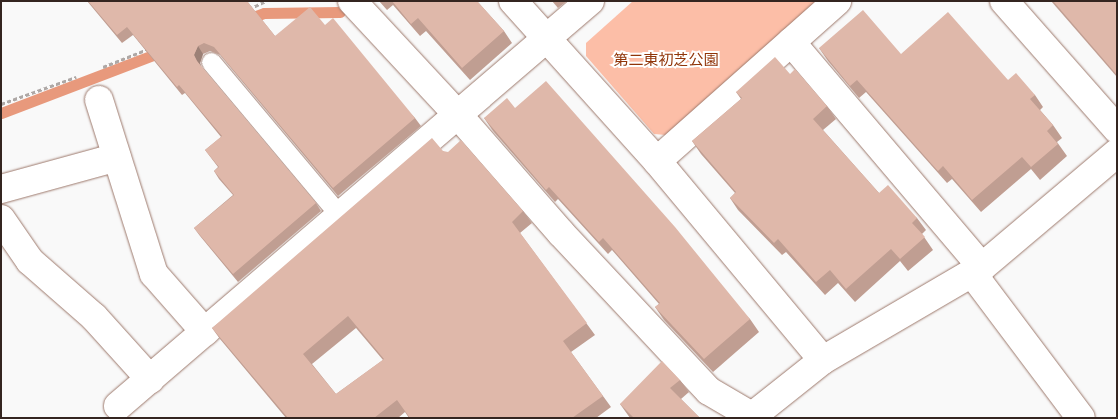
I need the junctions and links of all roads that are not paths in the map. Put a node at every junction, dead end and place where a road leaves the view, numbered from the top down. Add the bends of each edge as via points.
1 (352, 1) edge
2 (513, 1) edge
3 (590, 1) edge
4 (837, 1) edge
5 (1004, 1) edge
6 (546, 39) junction
7 (791, 42) junction
8 (211, 62) dead end
9 (99, 100) dead end
10 (458, 115) junction
11 (1117, 129) edge
12 (1117, 153) edge
13 (117, 157) junction
14 (657, 160) junction
15 (1, 189) edge
16 (340, 216) junction
17 (1, 219) edge
18 (977, 270) junction
19 (205, 332) junction
20 (823, 360) junction
21 (150, 379) junction
22 (118, 406) dead end
23 (1072, 414) edge
24 (750, 416) edge

1 - 10 street
2 - 6 street
3 - 6 street
4 - 7 street
5 - 11 street
6 - 10 street
6 - 14 street
7 - 14 street
7 - 18 street
8 - 16 lane
9 - 13 street
10 - 16 street
10 - 24 street via 561,233 709,391
12 - 18 street
13 - 15 street
13 - 19 street via 154,274
14 - 20 street
16 - 19 street
17 - 21 street via 30,261 94,317
18 - 20 street
18 - 23 street
19 - 21 street
20 - 24 street
21 - 22 street

